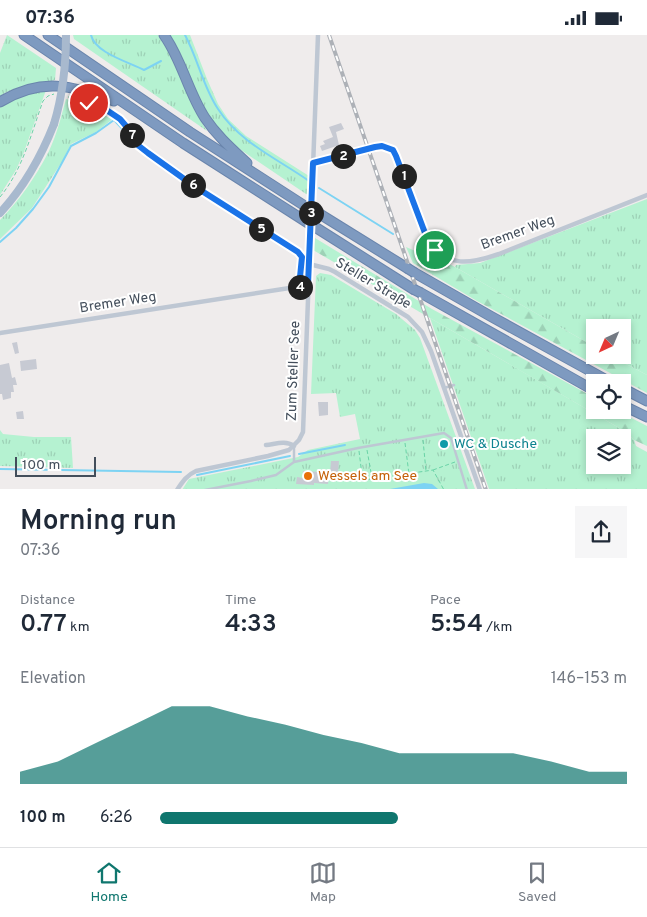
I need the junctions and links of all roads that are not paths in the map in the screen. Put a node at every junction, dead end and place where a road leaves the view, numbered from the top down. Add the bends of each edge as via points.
1 (24, 35) edge
2 (48, 35) edge
3 (66, 35) edge
4 (164, 35) edge
5 (318, 35) edge
6 (0, 102) edge
7 (126, 105) junction
8 (313, 163) junction
9 (264, 179) junction
10 (647, 195) edge
11 (0, 213) edge
12 (309, 264) junction
13 (308, 285) junction
14 (0, 333) edge
15 (596, 374) edge
16 (454, 385) dead end
17 (586, 386) edge
18 (444, 388) junction
19 (631, 393) edge
20 (647, 401) edge
21 (631, 409) edge
22 (647, 417) edge
23 (266, 445) dead end
24 (294, 446) junction
25 (294, 462) junction
26 (177, 489) edge
27 (205, 489) edge
28 (467, 489) edge
29 (480, 489) edge

1 - 7 highway
2 - 9 highway
3 - 11 main road, bridge via 65,73 54,124 31,173
4 - 9 highway via 204,117 216,133
5 - 8 street
6 - 7 highway via 29,89 53,85 71,87
7 - 17 highway via 417,291
8 - 10 street, Bremer Weg via 375,147 393,150 428,241 441,255 464,262 488,258
8 - 12 street
9 - 15 highway via 411,270
12 - 13 street
12 - 18 street, Steller Straße via 335,272 412,321 426,339
13 - 14 street, Bremer Weg
13 - 24 street, Zum Steller See via 303,428
16 - 18 lane
18 - 29 street, Steller Straße
19 - 20 highway
21 - 22 highway
23 - 24 street via 285,442
24 - 25 lane
24 - 26 street via 268,456 196,471 184,478
25 - 27 lane via 276,475
25 - 28 lane via 444,433 451,438

